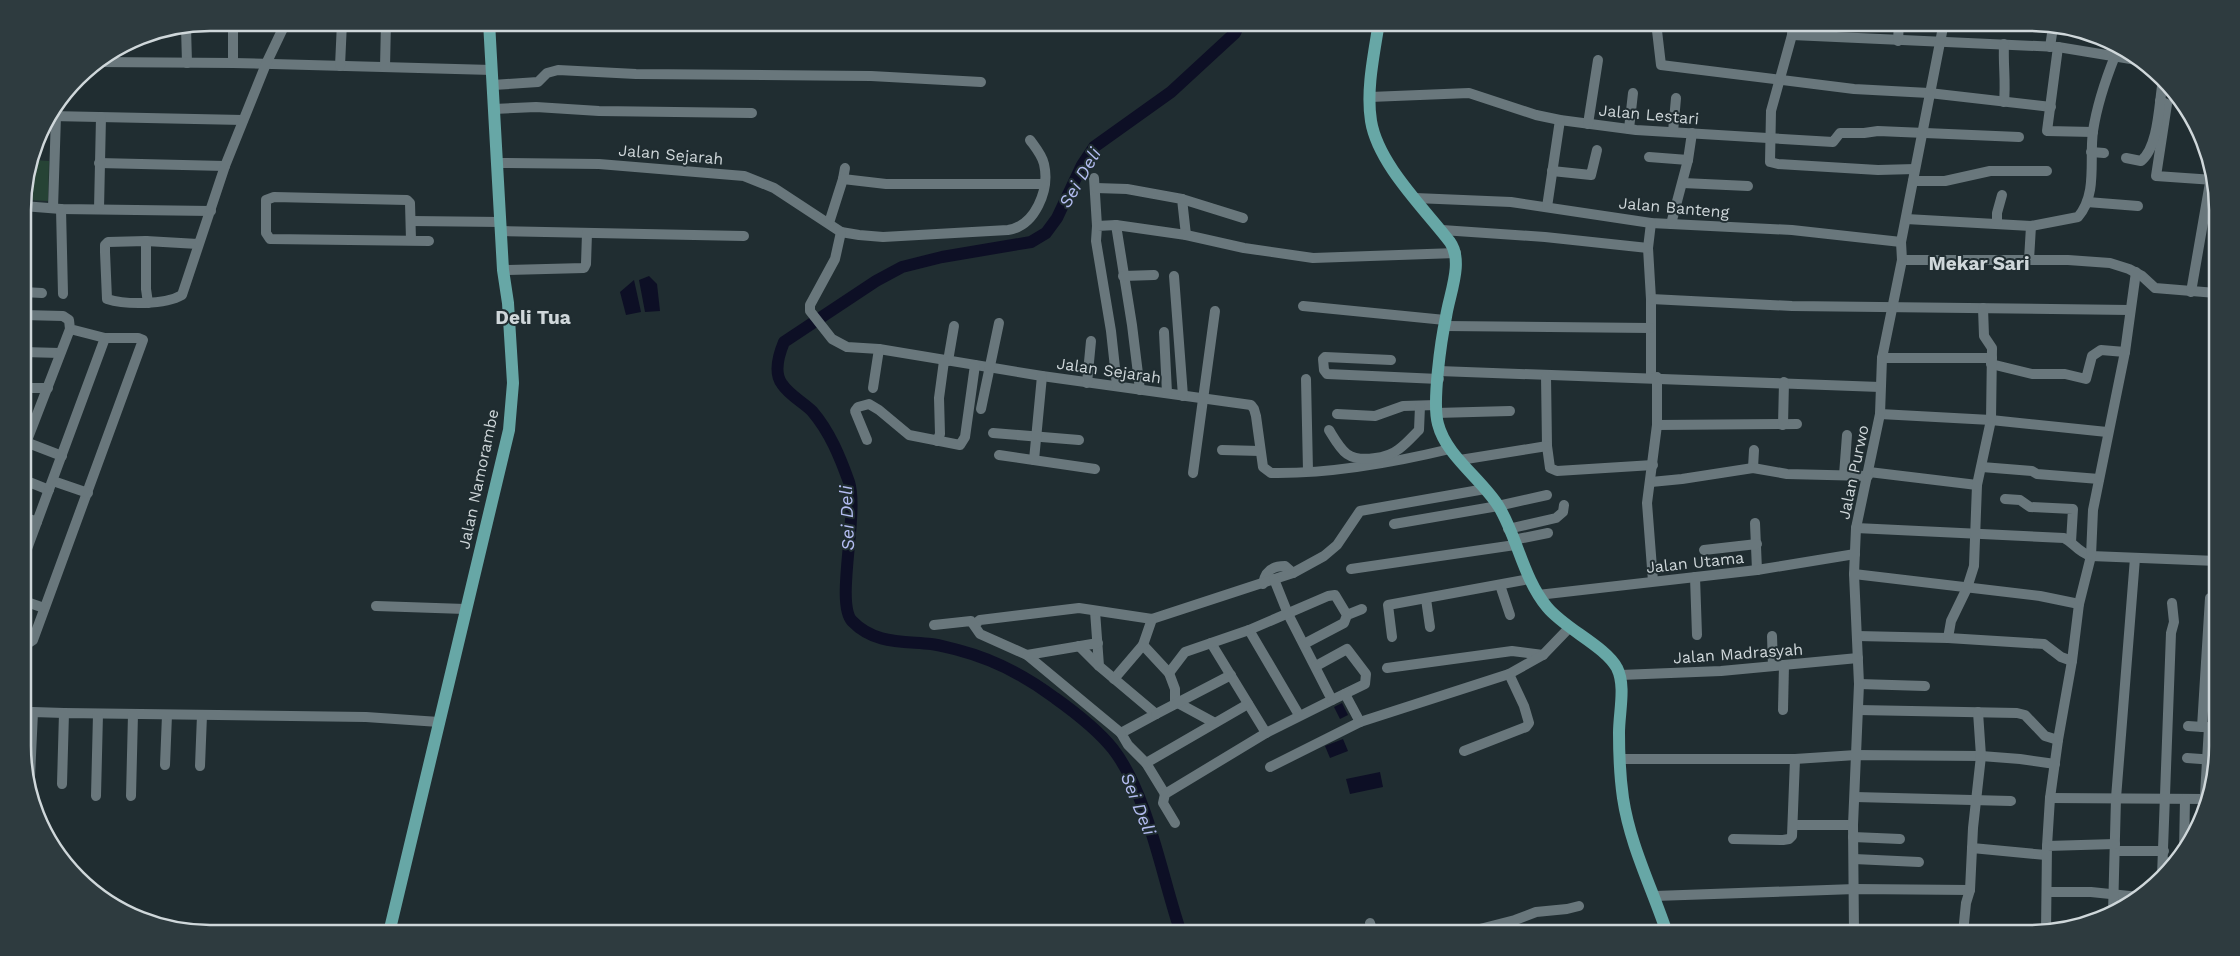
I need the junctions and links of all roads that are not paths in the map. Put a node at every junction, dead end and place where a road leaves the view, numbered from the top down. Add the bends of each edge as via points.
1 (233, 31) edge
2 (282, 31) edge
3 (342, 31) edge
4 (386, 31) edge
5 (490, 31) edge
6 (1377, 31) edge
7 (1657, 31) edge
8 (1792, 31) edge
9 (1899, 31) edge
10 (1942, 31) edge
11 (186, 33) edge
12 (2053, 33) edge
13 (1792, 35) junction
14 (1898, 41) junction
15 (1940, 42) junction
16 (2004, 44) junction
17 (2054, 47) junction
18 (2114, 56) junction
19 (2123, 58) edge
20 (1598, 60) dead end
21 (109, 62) edge
22 (187, 63) junction
23 (233, 63) junction
24 (266, 64) junction
25 (340, 66) junction
26 (385, 67) junction
27 (492, 70) junction
28 (1779, 80) junction
29 (982, 82) dead end
30 (493, 85) junction
31 (2161, 89) edge
32 (1633, 93) dead end
33 (1929, 93) junction
34 (1370, 97) junction
35 (1676, 98) dead end
36 (2160, 101) junction
37 (2004, 102) junction
38 (2050, 107) junction
39 (494, 109) junction
40 (752, 113) dead end
41 (58, 116) edge
42 (101, 117) junction
43 (243, 120) junction
44 (1560, 120) junction
45 (53, 124) edge
46 (1588, 124) junction
47 (1629, 129) junction
48 (1673, 132) junction
49 (2093, 132) junction
50 (1692, 133) junction
51 (1923, 134) junction
52 (2019, 137) dead end
53 (1030, 140) dead end
54 (1772, 140) junction
55 (1597, 150) dead end
56 (2091, 152) junction
57 (2104, 153) dead end
58 (1649, 157) dead end
59 (2126, 158) dead end
60 (1688, 160) junction
61 (99, 163) junction
62 (498, 163) junction
63 (225, 166) junction
64 (845, 168) dead end
65 (1915, 169) junction
66 (1552, 171) junction
67 (2047, 171) dead end
68 (2205, 177) edge
69 (843, 179) junction
70 (1913, 181) junction
71 (1683, 183) junction
72 (1044, 184) junction
73 (1748, 186) dead end
74 (2002, 195) dead end
75 (1415, 198) junction
76 (1182, 199) junction
77 (2208, 199) edge
78 (2087, 202) junction
79 (1547, 206) junction
80 (2138, 206) dead end
81 (32, 207) edge
82 (57, 209) junction
83 (99, 209) junction
84 (211, 211) junction
85 (1243, 218) dead end
86 (1906, 219) junction
87 (412, 221) junction
88 (829, 224) junction
89 (1651, 224) junction
90 (1671, 224) junction
91 (1997, 224) junction
92 (1116, 225) junction
93 (501, 226) junction
94 (1097, 226) junction
95 (2031, 226) junction
96 (1442, 230) junction
97 (841, 232) junction
98 (587, 233) junction
99 (1186, 235) junction
100 (744, 236) dead end
101 (412, 240) junction
102 (146, 241) junction
103 (429, 241) dead end
104 (1901, 242) junction
105 (198, 244) junction
106 (1648, 248) junction
107 (1456, 253) junction
108 (1902, 260) junction
109 (2029, 260) junction
110 (503, 270) junction
111 (2136, 272) junction
112 (1154, 275) dead end
113 (1123, 276) junction
114 (1174, 276) dead end
115 (32, 292) edge
116 (2191, 292) junction
117 (42, 293) dead end
118 (2209, 293) edge
119 (63, 294) dead end
120 (1651, 299) junction
121 (148, 303) junction
122 (1304, 306) dead end
123 (1893, 307) junction
124 (1983, 308) junction
125 (1215, 310) dead end
126 (2130, 310) junction
127 (32, 314) edge
128 (999, 323) dead end
129 (1445, 323) junction
130 (954, 326) dead end
131 (1650, 328) junction
132 (70, 329) junction
133 (1164, 332) dead end
134 (105, 338) junction
135 (1091, 341) dead end
136 (879, 349) junction
137 (32, 352) edge
138 (2125, 352) junction
139 (60, 353) junction
140 (1882, 358) junction
141 (1391, 360) dead end
142 (946, 361) junction
143 (1991, 361) junction
144 (975, 365) junction
145 (991, 368) junction
146 (1439, 375) junction
147 (1042, 376) junction
148 (1546, 376) junction
149 (1654, 377) junction
150 (1306, 379) dead end
151 (1784, 382) junction
152 (1086, 383) junction
153 (1117, 386) junction
154 (1880, 387) junction
155 (32, 388) edge
156 (48, 388) junction
157 (873, 388) dead end
158 (1140, 390) junction
159 (1166, 393) junction
160 (1182, 396) junction
161 (1204, 399) junction
162 (1420, 406) junction
163 (1436, 409) junction
164 (982, 410) dead end
165 (1510, 412) dead end
166 (1337, 414) dead end
167 (1880, 414) junction
168 (1991, 420) junction
169 (1797, 424) dead end
170 (1657, 425) junction
171 (1783, 425) junction
172 (32, 427) edge
173 (1329, 430) dead end
174 (2107, 432) junction
175 (993, 433) dead end
176 (1847, 435) dead end
177 (1035, 436) junction
178 (867, 440) dead end
179 (1079, 440) dead end
180 (937, 441) junction
181 (32, 444) edge
182 (1547, 446) junction
183 (1450, 449) junction
184 (1222, 450) dead end
185 (1260, 450) junction
186 (1754, 450) dead end
187 (999, 455) dead end
188 (62, 456) junction
189 (1034, 460) junction
190 (1460, 460) junction
191 (1653, 465) junction
192 (1982, 467) junction
193 (1095, 468) dead end
194 (1753, 468) junction
195 (1308, 471) junction
196 (1193, 473) dead end
197 (1869, 474) junction
198 (1844, 475) junction
199 (2099, 479) junction
200 (31, 481) edge
201 (1651, 482) junction
202 (51, 485) junction
203 (1977, 485) junction
204 (1485, 489) junction
205 (88, 493) junction
206 (1546, 495) dead end
207 (2005, 499) dead end
208 (1498, 506) junction
209 (1564, 506) dead end
210 (31, 520) edge
211 (37, 522) junction
212 (1755, 523) dead end
213 (1394, 524) dead end
214 (1856, 528) junction
215 (1548, 533) dead end
216 (1975, 533) junction
217 (31, 537) edge
218 (1512, 538) junction
219 (2071, 542) junction
220 (1757, 544) junction
221 (1704, 550) dead end
222 (1855, 554) junction
223 (2091, 556) junction
224 (2134, 558) junction
225 (2209, 561) edge
226 (1351, 569) dead end
227 (1758, 570) junction
228 (1293, 573) junction
229 (1854, 574) junction
230 (1695, 577) junction
231 (1274, 579) junction
232 (1529, 579) junction
233 (1653, 581) junction
234 (1262, 584) junction
235 (1500, 585) junction
236 (1967, 588) junction
237 (1538, 595) junction
238 (1426, 600) junction
239 (2172, 603) dead end
240 (31, 604) edge
241 (2079, 604) junction
242 (376, 606) dead end
243 (44, 608) junction
244 (1362, 609) dead end
245 (466, 610) junction
246 (1094, 611) junction
247 (1288, 614) junction
248 (1510, 614) dead end
249 (1347, 615) junction
250 (1152, 619) junction
251 (975, 624) junction
252 (934, 625) dead end
253 (1430, 627) dead end
254 (1569, 628) junction
255 (1250, 630) junction
256 (1697, 635) dead end
257 (1772, 636) dead end
258 (1858, 636) junction
259 (1392, 637) dead end
260 (1948, 638) junction
261 (31, 641) edge
262 (1098, 643) junction
263 (1211, 643) junction
264 (1304, 644) junction
265 (1142, 645) junction
266 (1079, 646) junction
267 (2209, 649) edge
268 (1543, 655) junction
269 (1027, 656) junction
270 (1858, 658) junction
271 (2072, 661) junction
272 (2206, 663) junction
273 (2209, 663) edge
274 (1778, 665) junction
275 (1100, 666) junction
276 (1316, 666) junction
277 (1387, 668) dead end
278 (1169, 673) junction
279 (1509, 674) junction
280 (1231, 675) junction
281 (1620, 675) junction
282 (1114, 678) junction
283 (1858, 684) junction
284 (1924, 686) dead end
285 (1345, 694) junction
286 (2204, 696) junction
287 (2209, 696) edge
288 (1332, 700) junction
289 (1177, 704) junction
290 (1248, 704) junction
291 (1783, 710) dead end
292 (1858, 710) junction
293 (1978, 712) junction
294 (64, 713) junction
295 (98, 714) junction
296 (133, 714) junction
297 (1156, 714) junction
298 (167, 715) junction
299 (202, 715) junction
300 (1299, 715) junction
301 (439, 722) junction
302 (1213, 722) junction
303 (1360, 722) junction
304 (2209, 722) edge
305 (2188, 726) dead end
306 (2209, 727) edge
307 (1121, 733) junction
308 (1266, 734) junction
309 (2058, 740) junction
310 (31, 749) edge
311 (1464, 751) dead end
312 (1856, 755) junction
313 (1981, 756) junction
314 (2187, 758) dead end
315 (1620, 759) junction
316 (1795, 759) junction
317 (2208, 760) edge
318 (1146, 763) junction
319 (2055, 764) junction
320 (165, 765) dead end
321 (200, 766) dead end
322 (1270, 767) dead end
323 (62, 784) dead end
324 (1165, 794) junction
325 (96, 796) dead end
326 (131, 796) dead end
327 (1855, 797) junction
328 (2050, 798) junction
329 (2116, 798) junction
330 (2166, 798) junction
331 (2185, 799) junction
332 (2200, 799) edge
333 (1977, 801) junction
334 (2011, 801) dead end
335 (1175, 823) dead end
336 (1793, 825) junction
337 (1853, 825) junction
338 (2184, 836) edge
339 (1853, 838) junction
340 (1733, 839) dead end
341 (1900, 839) dead end
342 (2115, 847) junction
343 (1972, 848) junction
344 (2047, 850) junction
345 (2164, 851) junction
346 (1854, 859) junction
347 (1919, 862) dead end
348 (2164, 862) edge
349 (1855, 890) junction
350 (1970, 890) junction
351 (2047, 892) junction
352 (2113, 895) junction
353 (1655, 896) junction
354 (2127, 896) edge
355 (2112, 904) edge
356 (1579, 906) dead end
357 (2046, 924) edge
358 (391, 925) edge
359 (1495, 925) edge
360 (1664, 925) edge
361 (1854, 925) edge
362 (1964, 925) edge

1 - 23 street
2 - 24 street
3 - 25 street
4 - 26 street
5 - 27 main road, Jalan Namorambe
6 - 34 main road
7 - 28 street via 1662,64
8 - 13 street
9 - 14 street
10 - 15 street, Jalan Purwo
11 - 22 street
12 - 17 street
13 - 14 street
13 - 28 street
14 - 15 street
15 - 16 street
15 - 33 street, Jalan Purwo
16 - 17 street
16 - 37 street
17 - 18 street
17 - 38 street
18 - 19 street
18 - 49 street
20 - 46 street
21 - 22 street
22 - 23 street
23 - 24 street
24 - 25 street
24 - 43 street
25 - 26 street
26 - 27 street
27 - 30 main road, Jalan Namorambe
28 - 33 street
28 - 54 street via 1771,111
29 - 30 street via 871,76 636,74 558,70 547,73 538,82
30 - 39 main road, Jalan Namorambe
31 - 36 street
32 - 47 street
33 - 37 street
33 - 51 street, Jalan Purwo
34 - 44 street, Jalan Lestari via 1469,93
34 - 75 main road via 1371,120 1378,142
35 - 48 street
36 - 59 street via 2147,156 2141,161
36 - 68 street via 2167,104 2156,176
37 - 38 street
38 - 49 street via 2047,131
39 - 40 street via 536,107
39 - 62 main road, Jalan Namorambe
41 - 42 street
42 - 43 street
42 - 61 street
43 - 63 street
44 - 46 street, Jalan Lestari
44 - 66 street
45 - 82 street
46 - 47 street, Jalan Lestari
47 - 48 street, Jalan Lestari
48 - 50 street, Jalan Lestari
49 - 56 street
50 - 54 street, Jalan Lestari
50 - 60 street
51 - 52 street
51 - 54 street, Jalan Lestari via 1874,131 1840,133 1833,142
51 - 65 street, Jalan Purwo
53 - 72 street via 1044,164
54 - 65 street via 1771,164
55 - 66 street via 1591,175
56 - 57 street
56 - 78 street
58 - 60 street
60 - 71 street
61 - 63 street
61 - 83 street
62 - 88 street, Jalan Sejarah via 599,164 744,176 774,188
62 - 93 main road, Jalan Namorambe
63 - 84 street
64 - 69 street
65 - 70 street, Jalan Purwo
66 - 79 street
67 - 70 street via 1987,171 1945,182
69 - 72 street via 886,184
69 - 88 street
70 - 86 street, Jalan Purwo
71 - 73 street
71 - 90 street
72 - 97 street via 1044,191 1031,217 1016,229 883,237
74 - 91 street
75 - 79 street, Jalan Banteng via 1474,199
75 - 96 main road
76 - 85 street
76 - 94 street via 1095,183
76 - 99 street
77 - 116 street
78 - 80 street
78 - 95 street via 2078,216
79 - 89 street, Jalan Banteng
81 - 82 street
82 - 83 street
82 - 119 street
83 - 84 street
84 - 105 street
86 - 91 street
86 - 104 street, Jalan Purwo
87 - 93 street
87 - 101 street
87 - 101 street via 407,200 274,197 266,200 266,233 270,239
88 - 97 street, Jalan Sejarah
89 - 90 street, Jalan Banteng
89 - 106 street
90 - 104 street, Jalan Banteng via 1792,230
91 - 95 street
92 - 94 street
92 - 99 street
92 - 113 street
93 - 98 street
93 - 110 main road, Jalan Namorambe
94 - 153 street via 1096,241
95 - 109 street
96 - 106 street
96 - 107 main road
97 - 136 street, Jalan Sejarah via 835,259 812,300 810,311 832,339 847,347
98 - 100 street
98 - 110 street via 584,268
99 - 107 street via 1313,258
101 - 103 street
102 - 105 street
102 - 121 street
102 - 121 street via 106,244 105,293 108,300
104 - 108 street, Jalan Purwo
105 - 121 street via 182,295 168,301
106 - 120 street
107 - 129 main road
108 - 109 street
108 - 123 street, Jalan Purwo
109 - 111 street via 2110,264
110 - 245 main road, Jalan Namorambe via 514,383 509,430
111 - 116 street via 2155,288
111 - 126 street
112 - 113 street
113 - 158 street
114 - 160 street
115 - 117 street
116 - 118 street
120 - 123 street
120 - 131 street
122 - 129 street
123 - 124 street
123 - 140 street, Jalan Purwo
124 - 126 street
124 - 143 street via 1984,336 1992,348
125 - 161 street
126 - 138 street
127 - 132 street via 63,316 69,320
128 - 145 street
129 - 131 street
129 - 146 main road
130 - 142 street
131 - 149 street
132 - 134 street
132 - 139 street
133 - 159 street
134 - 188 street
134 - 205 street via 143,340
135 - 152 street
136 - 142 street, Jalan Sejarah
136 - 157 street
137 - 139 street
138 - 143 street via 2101,350 2092,356 2086,379 2065,374 2032,374
138 - 174 street
139 - 156 street
140 - 143 street
140 - 154 street, Jalan Purwo
141 - 146 street via 1323,359 1327,374
142 - 144 street, Jalan Sejarah
142 - 180 street via 939,398 940,434
143 - 168 street
144 - 145 street, Jalan Sejarah
144 - 180 street via 962,443 957,446
145 - 147 street, Jalan Sejarah
145 - 164 street
146 - 148 street
146 - 163 main road
147 - 152 street, Jalan Sejarah
147 - 177 street
148 - 149 street
148 - 182 street
149 - 151 street
149 - 170 street
150 - 195 street
151 - 154 street
151 - 171 street
152 - 153 street, Jalan Sejarah
153 - 158 street, Jalan Sejarah
154 - 167 street, Jalan Purwo
155 - 156 street
156 - 172 street
158 - 159 street, Jalan Sejarah
159 - 160 street, Jalan Sejarah
160 - 161 street, Jalan Sejarah
161 - 185 street, Jalan Sejarah via 1253,402
161 - 196 street
162 - 163 street
162 - 166 street via 1398,407 1375,416
162 - 173 street via 1419,430 1400,449 1390,454 1363,458 1348,455
163 - 165 street
163 - 183 main road via 1438,424
167 - 168 street
167 - 197 street, Jalan Purwo
168 - 174 street
168 - 192 street
169 - 171 street
170 - 171 street
170 - 191 street
174 - 199 street
175 - 177 street
176 - 198 street
177 - 179 street
177 - 189 street
178 - 180 street via 855,411 869,404 909,436
181 - 188 street
182 - 190 street
182 - 191 street via 1553,470
183 - 190 main road
183 - 195 street, Jalan Sejarah via 1372,464
184 - 185 street
185 - 195 street, Jalan Sejarah via 1263,466 1269,472
186 - 194 street
187 - 189 street
188 - 202 street
189 - 193 street
190 - 204 main road
191 - 201 street
192 - 199 street
192 - 203 street
194 - 198 street via 1788,474
194 - 201 street
197 - 198 street
197 - 203 street
197 - 214 street, Jalan Purwo
199 - 223 street via 2093,510
200 - 202 street
201 - 233 street via 1647,503
202 - 205 street
202 - 211 street
203 - 216 street
204 - 208 main road
204 - 228 street via 1360,511 1337,545
205 - 243 street
206 - 208 street
207 - 219 street via 2020,500 2030,507 2073,509
208 - 213 street
208 - 218 main road
209 - 218 street via 1556,518
210 - 211 street
211 - 217 street
212 - 220 street
214 - 216 street
214 - 222 street, Jalan Purwo
215 - 218 street
216 - 219 street via 2064,538
216 - 236 street via 1974,566
218 - 226 street
218 - 232 main road
219 - 223 street via 2078,551
220 - 221 street
220 - 227 street
222 - 227 street, Jalan Utama
222 - 229 street, Jalan Purwo
223 - 224 street
223 - 241 street
224 - 225 street
224 - 329 street
227 - 230 street, Jalan Utama
228 - 231 street
228 - 234 street via 1285,566 1270,569 1266,571
229 - 236 street
229 - 258 street, Jalan Purwo
230 - 233 street, Jalan Utama
230 - 256 street
231 - 234 street
231 - 247 street
232 - 235 street
232 - 237 main road
233 - 237 street, Jalan Utama
234 - 250 street
235 - 238 street
235 - 248 street
236 - 241 street
236 - 260 street via 1951,621
237 - 254 main road
238 - 253 street
238 - 259 street via 1388,605
239 - 330 street via 2174,622
240 - 243 street
241 - 271 street
242 - 245 street
243 - 261 street
244 - 249 street
245 - 301 main road, Jalan Namorambe
246 - 250 street
246 - 251 street via 1079,608 980,620
246 - 262 street
247 - 249 street via 1332,594
247 - 255 street
247 - 264 street
249 - 264 street via 1343,624
250 - 265 street
251 - 252 street via 968,621
251 - 269 street via 980,634
254 - 268 street
254 - 281 main road via 1606,654
255 - 263 street
255 - 300 street
257 - 274 street
258 - 260 street
258 - 270 street, Jalan Purwo
260 - 271 street via 2044,644
262 - 266 street
262 - 275 street
263 - 278 street via 1185,652
263 - 280 street
264 - 276 street
265 - 278 street
265 - 282 street
266 - 269 street
266 - 275 street
267 - 272 street
268 - 277 street via 1512,651
268 - 279 street
269 - 307 street
270 - 274 street, Jalan Madrasyah
270 - 283 street, Jalan Purwo
271 - 309 street
272 - 273 street
272 - 286 street
274 - 281 street, Jalan Madrasyah
274 - 291 street
275 - 282 street
276 - 285 street via 1340,651 1350,650 1366,678 1365,684
276 - 288 street
278 - 289 street
279 - 303 street
279 - 311 street via 1530,723
280 - 289 street
280 - 290 street
281 - 315 main road
282 - 297 street
283 - 284 street
283 - 292 street, Jalan Purwo
285 - 288 street
285 - 303 street
286 - 287 street
286 - 304 street
288 - 300 street
289 - 297 street
289 - 302 street
290 - 302 street
290 - 308 street
292 - 293 street
292 - 312 street, Jalan Purwo
293 - 309 street via 2025,715 2043,734
293 - 313 street
294 - 295 street
294 - 310 street via 33,712
294 - 323 street
295 - 296 street
295 - 325 street
296 - 298 street
296 - 326 street
297 - 307 street
298 - 299 street
298 - 320 street
299 - 301 street
299 - 321 street
300 - 308 street
301 - 358 main road, Jalan Namorambe
302 - 318 street
303 - 322 street
305 - 306 street
307 - 318 street
308 - 324 street
309 - 319 street
312 - 313 street
312 - 316 street
312 - 327 street, Jalan Purwo
313 - 319 street
313 - 333 street
314 - 317 street
315 - 316 street
315 - 353 main road via 1629,827
316 - 336 street
318 - 324 street
319 - 328 street
324 - 335 street via 1163,803
327 - 333 street
327 - 337 street, Jalan Purwo
328 - 329 street
328 - 344 street
329 - 330 street
329 - 342 street
330 - 331 street
330 - 345 street
331 - 332 street
331 - 338 street
333 - 334 street
333 - 343 street
336 - 337 street
336 - 340 street via 1789,839
337 - 339 street, Jalan Purwo
339 - 341 street
339 - 346 street, Jalan Purwo
342 - 344 street
342 - 345 street
342 - 352 street
343 - 344 street
343 - 350 street
344 - 351 street
345 - 348 street
346 - 347 street
346 - 349 street, Jalan Purwo
349 - 350 street
349 - 353 street
349 - 361 street, Jalan Purwo
350 - 362 street
351 - 352 street
351 - 357 street
352 - 354 street
352 - 355 street
353 - 360 main road
356 - 359 street via 1536,912

